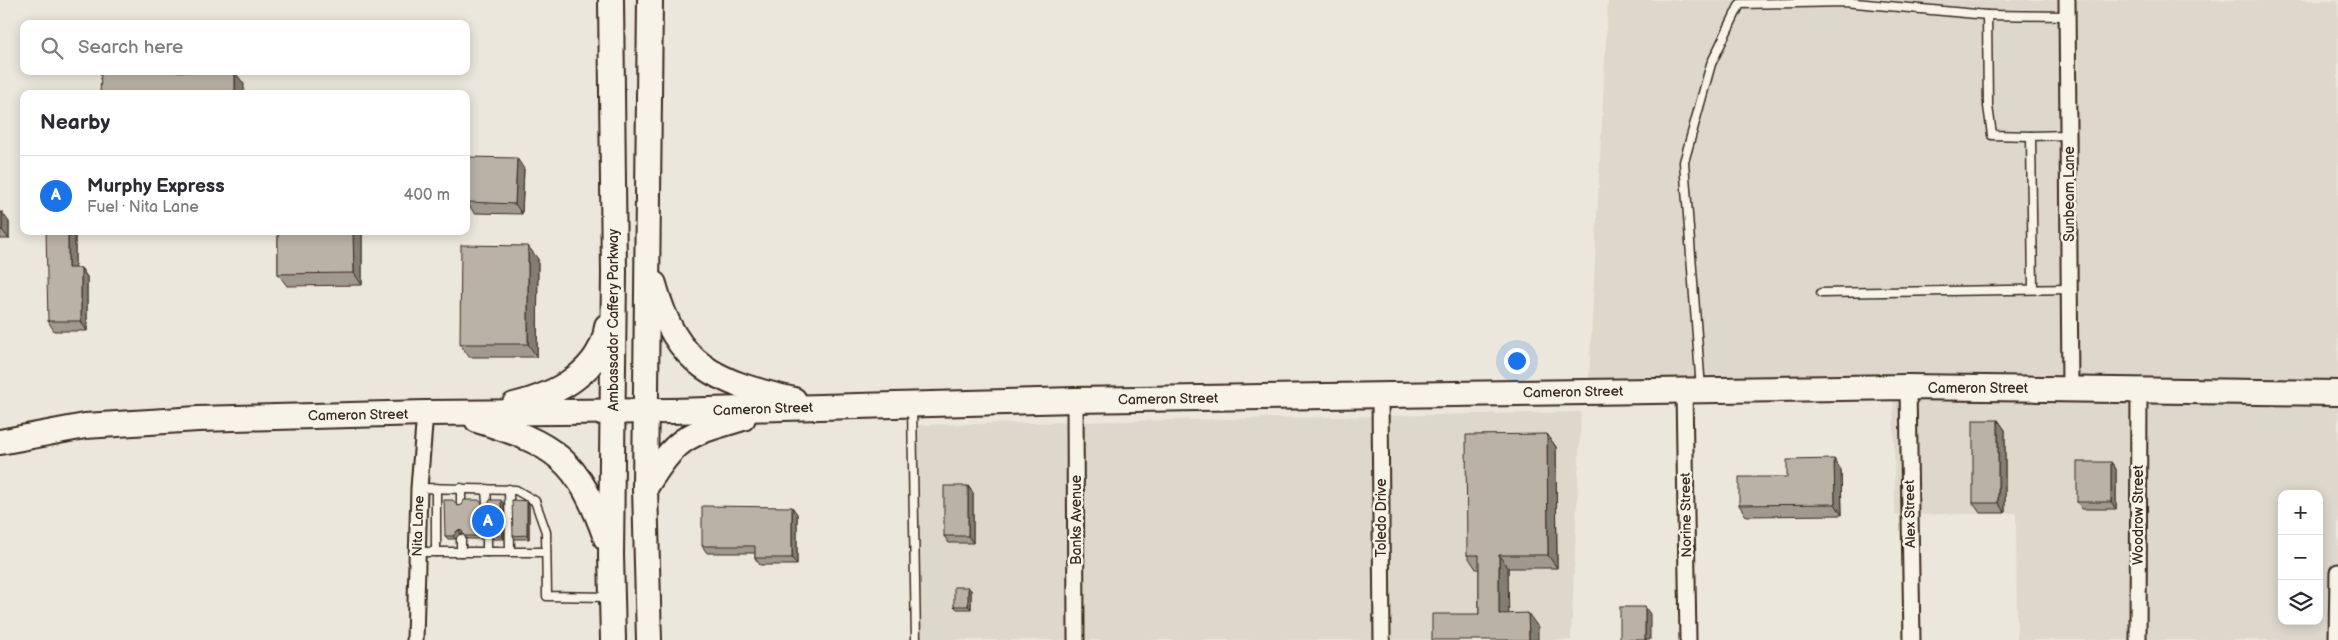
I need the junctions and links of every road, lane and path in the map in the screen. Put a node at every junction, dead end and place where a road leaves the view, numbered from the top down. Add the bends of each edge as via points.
1 (650, 0) edge
2 (2067, 0) edge
3 (611, 1) edge
4 (1987, 16) junction
5 (2067, 16) junction
6 (2068, 135) junction
7 (2031, 136) junction
8 (646, 254) junction
9 (614, 272) junction
10 (2033, 289) junction
11 (2070, 289) junction
12 (1821, 292) dead end
13 (1908, 387) junction
14 (2070, 388) junction
15 (1693, 390) junction
16 (2139, 390) junction
17 (2338, 394) edge
18 (1380, 396) junction
19 (1075, 400) junction
20 (912, 404) junction
21 (823, 407) junction
22 (770, 409) junction
23 (646, 411) junction
24 (613, 412) junction
25 (426, 413) junction
26 (453, 413) junction
27 (479, 413) junction
28 (0, 442) edge
29 (419, 488) junction
30 (436, 488) junction
31 (461, 488) junction
32 (645, 488) junction
33 (486, 489) junction
34 (509, 489) junction
35 (461, 504) edge
36 (487, 504) edge
37 (461, 539) edge
38 (486, 539) dead end
39 (417, 552) junction
40 (436, 552) junction
41 (461, 552) junction
42 (487, 552) junction
43 (510, 552) junction
44 (546, 552) junction
45 (612, 555) junction
46 (2338, 572) edge
47 (613, 597) junction
48 (415, 640) edge
49 (613, 640) edge
50 (649, 640) edge
51 (916, 640) edge
52 (1076, 640) edge
53 (1382, 640) edge
54 (1688, 640) edge
55 (1912, 640) edge
56 (2138, 640) edge
57 (2337, 640) edge

1 - 8 main road
2 - 5 street, Sunbeam Lane
3 - 9 main road, Ambassador Caffery Parkway
4 - 5 lane
4 - 7 lane via 1988,106 1992,135
4 - 15 lane via 1844,2 1740,4 1711,64 1684,162
5 - 6 street, Sunbeam Lane
6 - 7 lane
6 - 11 street, Sunbeam Lane
7 - 10 lane
8 - 21 main road via 662,311 673,334 703,368 729,382
8 - 23 main road
9 - 24 main road, Ambassador Caffery Parkway
9 - 27 main road via 606,339 591,364 558,390 534,400
10 - 11 lane
10 - 12 lane
11 - 14 street, Sunbeam Lane
13 - 14 main road, Cameron Street
13 - 15 main road, Cameron Street
13 - 55 street, Alex Street
14 - 16 main road, Cameron Street
15 - 18 main road, Cameron Street
15 - 54 street, Norine Street
16 - 17 main road, Cameron Street
16 - 56 street, Woodrow Street
18 - 19 main road, Cameron Street
18 - 53 street, Toledo Drive
19 - 20 main road, Cameron Street
19 - 52 street, Banks Avenue
20 - 21 main road, Cameron Street
20 - 51 lane
21 - 22 main road, Cameron Street
22 - 23 main road, Cameron Street
22 - 32 main road via 686,437 673,447
23 - 24 main road, Cameron Street
23 - 32 main road
24 - 27 main road, Cameron Street
24 - 45 main road, Ambassador Caffery Parkway
25 - 26 main road, Cameron Street
25 - 28 main road, Cameron Street via 198,419 85,426
25 - 29 street, Nita Lane
26 - 27 main road, Cameron Street
26 - 45 main road via 530,438 561,459 586,490
29 - 30 lane
29 - 39 street, Nita Lane
30 - 31 lane
30 - 40 lane
31 - 33 lane
31 - 35 lane
32 - 50 main road
33 - 34 lane
33 - 36 lane
34 - 43 lane
34 - 44 lane via 535,501 546,532
37 - 41 lane
38 - 42 lane
39 - 40 lane
39 - 48 street, Nita Lane
40 - 41 lane
41 - 42 lane
42 - 43 lane
43 - 44 lane
44 - 47 lane via 547,596
45 - 47 main road, Ambassador Caffery Parkway
46 - 57 street
47 - 49 main road, Ambassador Caffery Parkway

